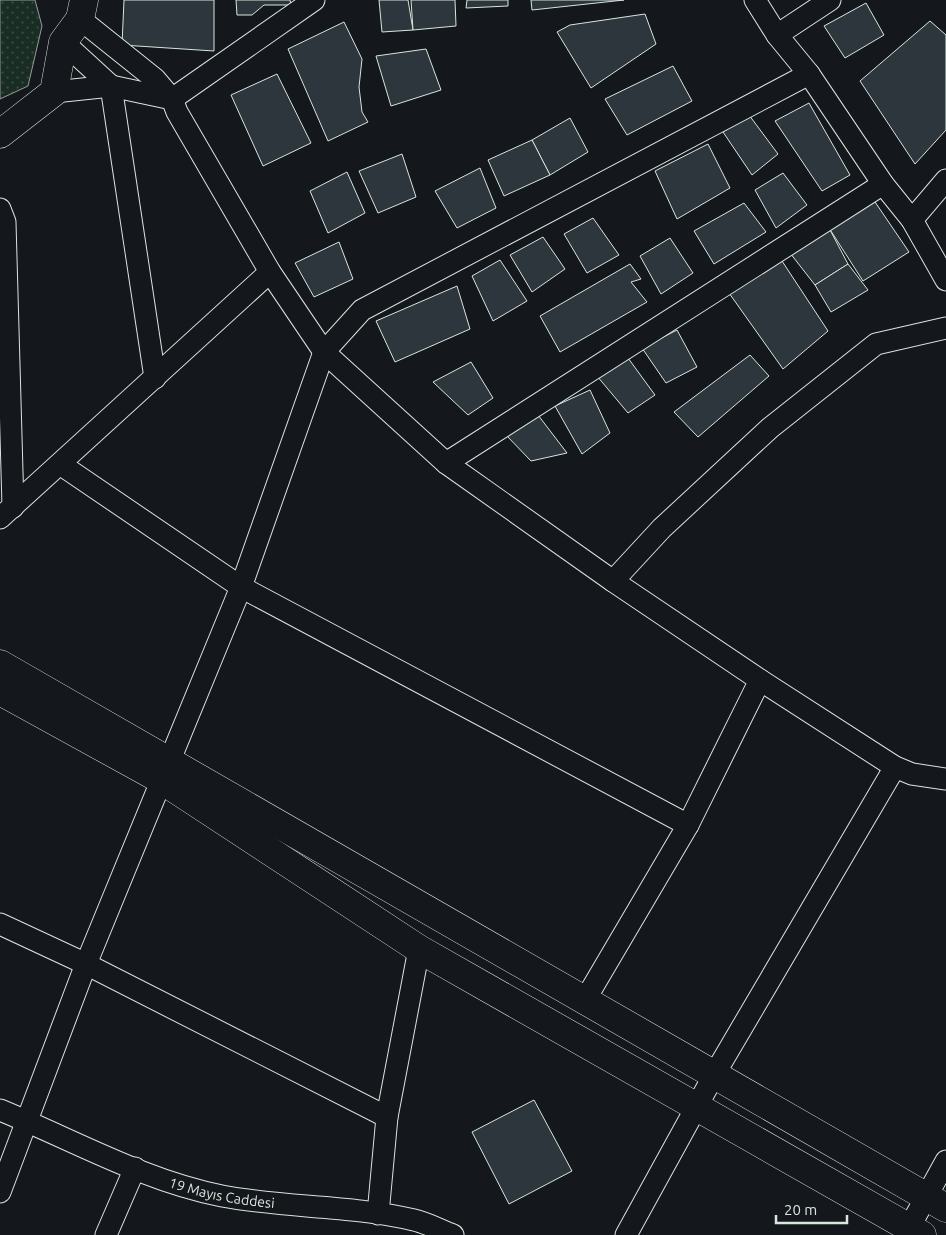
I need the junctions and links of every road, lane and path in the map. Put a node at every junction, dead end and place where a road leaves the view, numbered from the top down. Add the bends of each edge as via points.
1 (314, 0) edge
2 (755, 0) edge
3 (830, 0) edge
4 (77, 6) edge
5 (777, 35) junction
6 (63, 42) junction
7 (809, 74) junction
8 (111, 86) junction
9 (54, 92) junction
10 (172, 99) junction
11 (0, 120) edge
12 (0, 134) edge
13 (946, 180) edge
14 (883, 184) junction
15 (0, 209) edge
16 (912, 220) junction
17 (270, 272) junction
18 (946, 280) edge
19 (946, 328) edge
20 (324, 352) junction
21 (155, 378) junction
22 (446, 463) junction
23 (60, 464) junction
24 (6, 513) edge
25 (614, 581) junction
26 (241, 587) junction
27 (0, 664) edge
28 (760, 680) junction
29 (0, 691) edge
30 (895, 766) junction
31 (165, 770) junction
32 (946, 779) edge
33 (688, 826) junction
34 (0, 924) edge
35 (419, 949) junction
36 (86, 964) junction
37 (585, 1000) junction
38 (714, 1075) junction
39 (696, 1107) junction
40 (0, 1110) edge
41 (387, 1117) junction
42 (26, 1120) junction
43 (946, 1161) edge
44 (135, 1168) junction
45 (0, 1192) edge
46 (936, 1202) edge
47 (378, 1214) junction
48 (912, 1232) edge
49 (106, 1235) edge
50 (453, 1235) edge
51 (626, 1235) edge

1 - 10 street
2 - 5 street
3 - 5 street
4 - 6 main road
4 - 10 street
5 - 7 street
6 - 8 street
6 - 9 main road
7 - 14 street
7 - 20 street via 362,310
8 - 9 street
8 - 10 street
8 - 21 street
9 - 11 main road
9 - 12 main road
10 - 17 street
13 - 16 street
14 - 16 street
14 - 22 street
15 - 24 street via 5,222
16 - 18 street
17 - 20 street
17 - 21 street
19 - 25 street via 876,344 770,428 662,528
20 - 22 street
20 - 26 street
21 - 23 street
22 - 25 street
23 - 24 street
23 - 26 street
25 - 28 street
26 - 31 street
26 - 33 street
27 - 31 main road
28 - 30 street
28 - 33 street
29 - 31 main road
30 - 32 street via 912,774
30 - 38 street
31 - 35 main road
31 - 36 street
31 - 37 main road
33 - 37 street
34 - 36 street
35 - 39 main road
35 - 41 street
36 - 41 street
36 - 42 street
37 - 38 main road
38 - 39 street
38 - 46 main road
39 - 48 main road
39 - 51 street
40 - 42 street, 19 Mayıs Caddesi
41 - 47 street
42 - 44 street, 19 Mayıs Caddesi
42 - 45 street
43 - 46 street
44 - 47 street, 19 Mayıs Caddesi via 185,1187 223,1196
44 - 49 street
46 - 48 street
47 - 50 street, 19 Mayıs Caddesi via 416,1220

